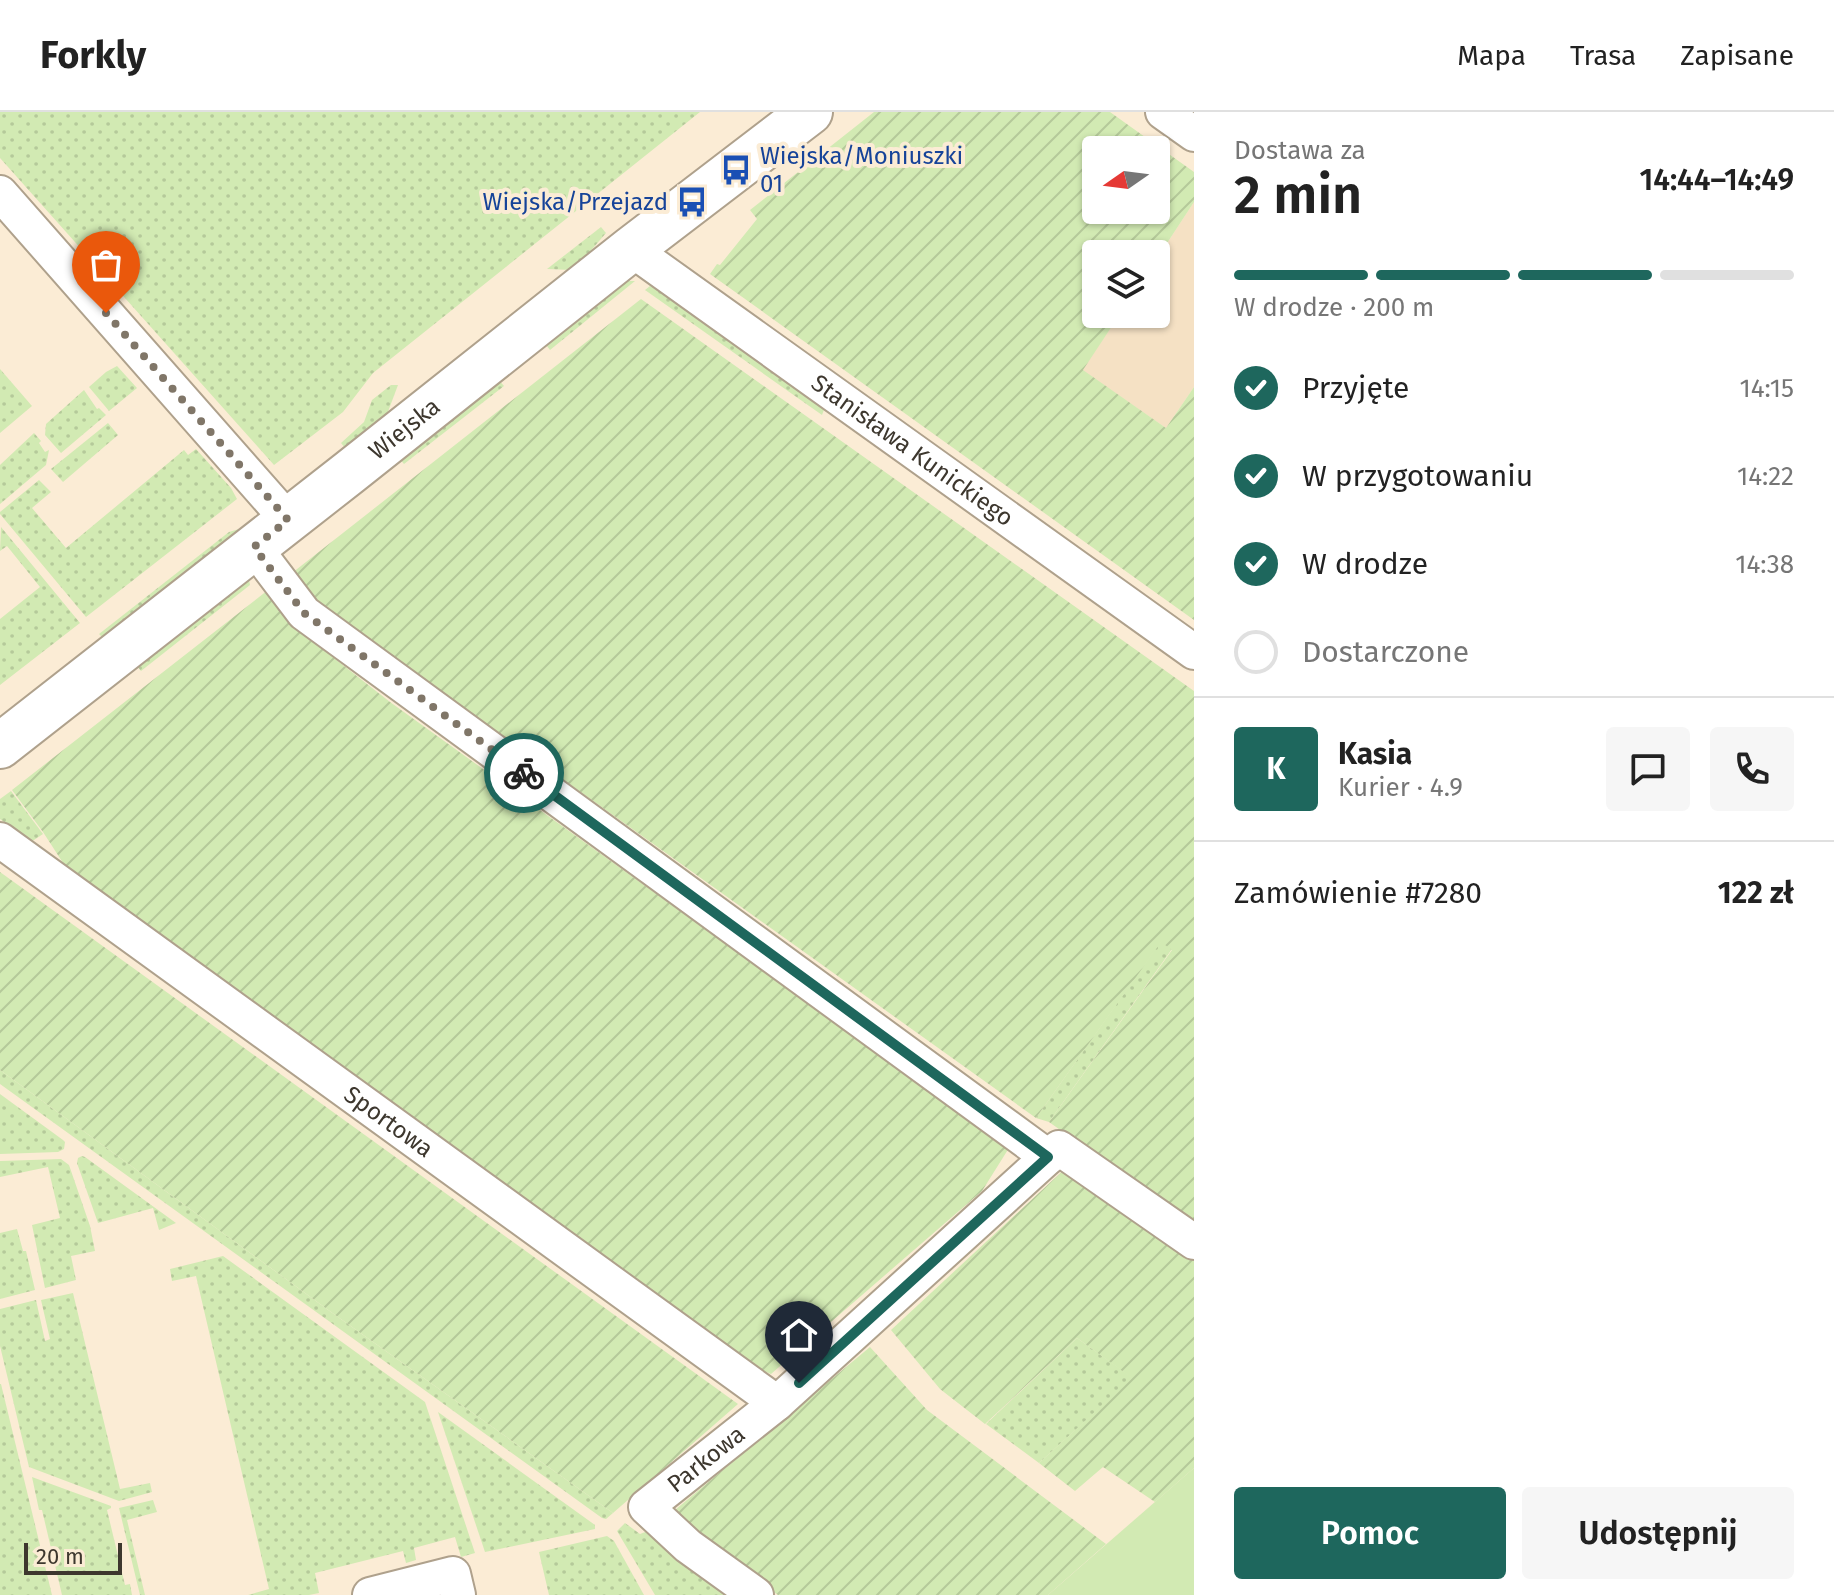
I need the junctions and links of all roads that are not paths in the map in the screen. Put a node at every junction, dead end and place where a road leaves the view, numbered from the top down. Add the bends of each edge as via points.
1 (810, 112) edge
2 (1163, 112) edge
3 (1194, 134) edge
4 (0, 193) edge
5 (631, 249) junction
6 (288, 520) junction
7 (254, 547) junction
8 (1194, 652) edge
9 (0, 746) edge
10 (0, 840) edge
11 (1048, 1157) junction
12 (1194, 1242) edge
13 (777, 1403) junction
14 (370, 1595) edge
15 (458, 1595) edge
16 (756, 1595) edge

1 - 5 street, Wiejska
2 - 3 street
4 - 6 street
5 - 6 street, Wiejska
5 - 8 street, Stanisława Kunickiego
6 - 7 street, Wiejska
7 - 9 street, Wiejska
7 - 11 street via 304,613
10 - 13 street, Sportowa
11 - 12 street via 1059,1148
11 - 13 street, Parkowa
13 - 16 street, Parkowa via 646,1507 688,1546
14 - 15 street via 453,1574

